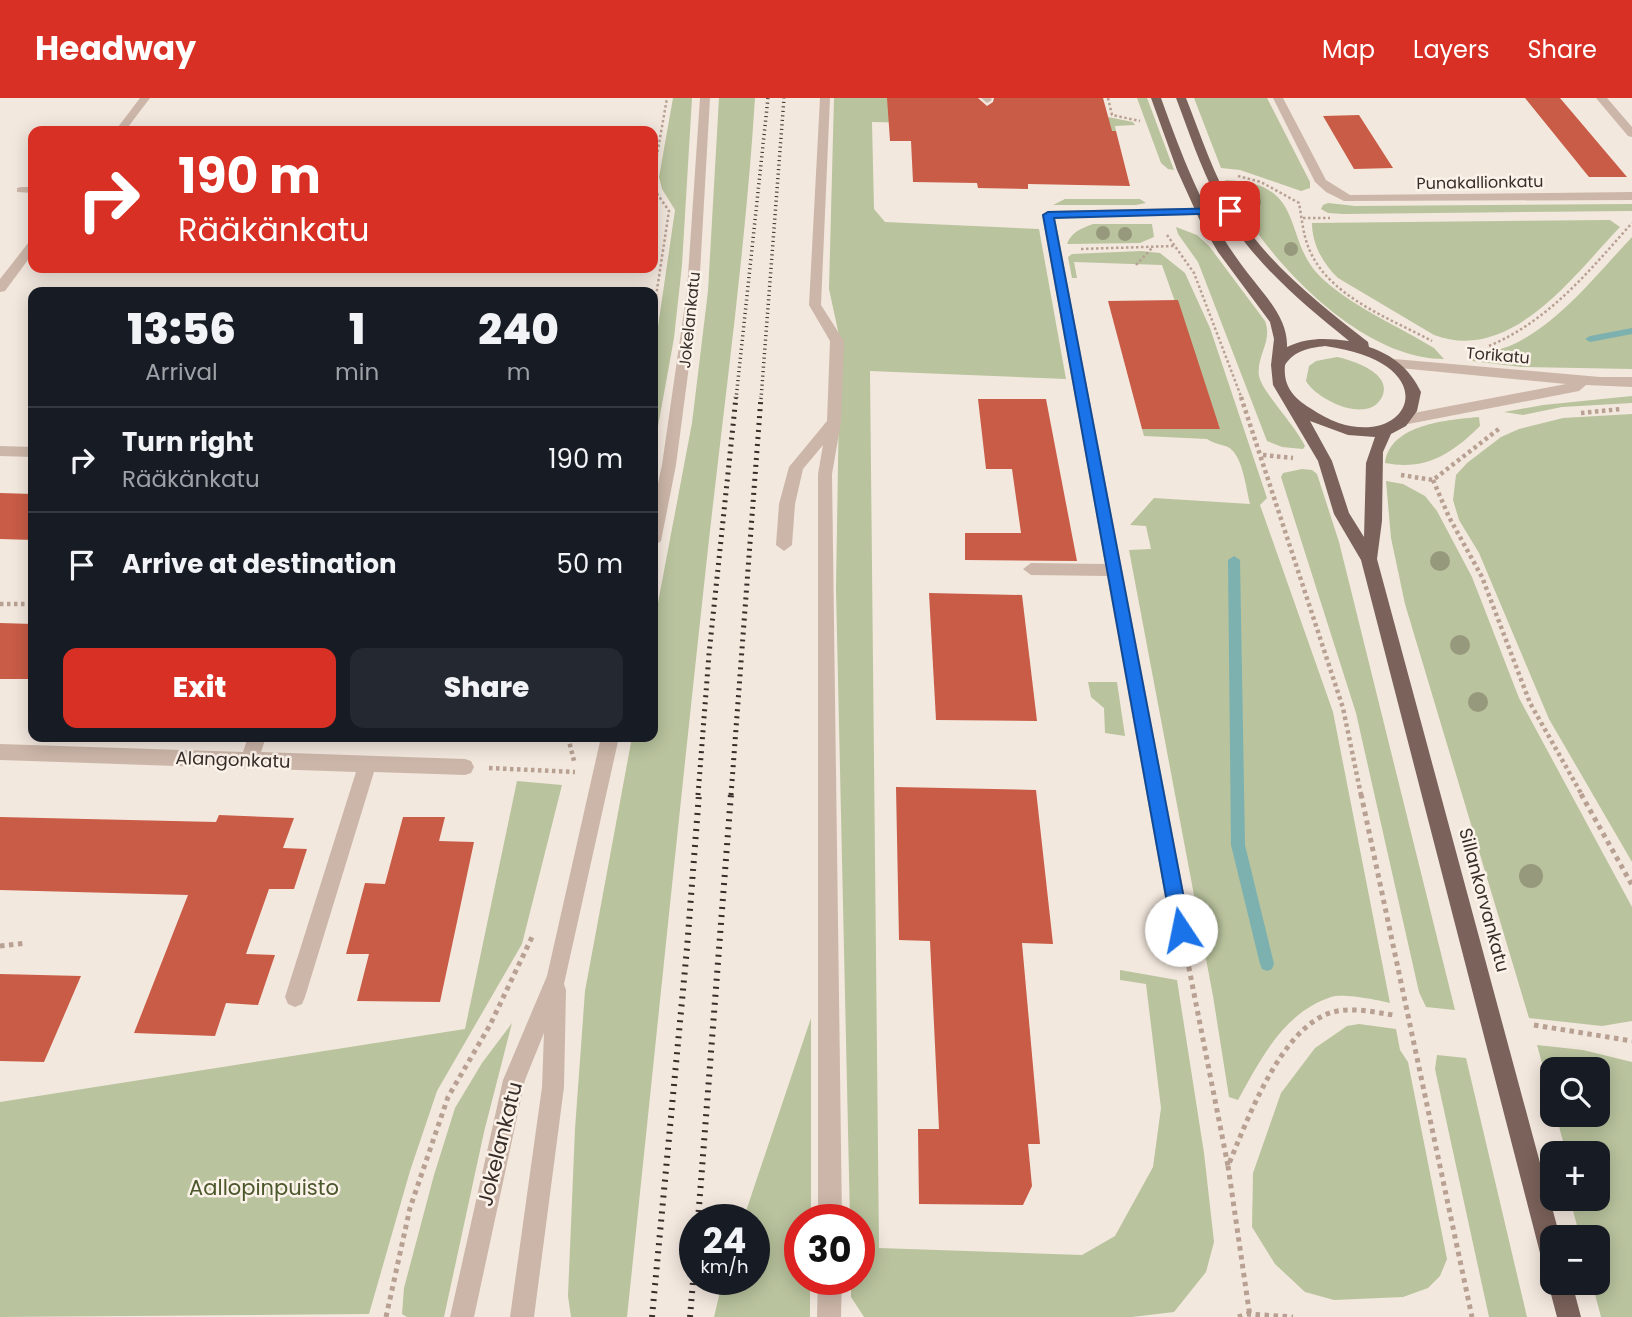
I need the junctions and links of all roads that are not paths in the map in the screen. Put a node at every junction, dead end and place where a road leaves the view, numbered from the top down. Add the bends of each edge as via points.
1 (145, 98) edge
2 (705, 98) edge
3 (825, 98) edge
4 (1156, 98) edge
5 (1181, 98) edge
6 (1278, 98) edge
7 (1601, 98) edge
8 (124, 126) edge
9 (1632, 134) edge
10 (1632, 196) edge
11 (1201, 211) junction
12 (1230, 211) junction
13 (28, 252) edge
14 (0, 288) edge
15 (1374, 353) junction
16 (1394, 364) junction
17 (1278, 365) junction
18 (1600, 382) junction
19 (1632, 382) edge
20 (1290, 401) junction
21 (1404, 420) junction
22 (834, 422) junction
23 (1385, 431) junction
24 (0, 451) edge
25 (28, 452) edge
26 (658, 517) edge
27 (784, 545) dead end
28 (1368, 559) junction
29 (1031, 569) dead end
30 (1115, 570) junction
31 (255, 742) edge
32 (609, 742) edge
33 (0, 752) edge
34 (249, 760) junction
35 (367, 764) junction
36 (465, 767) road end
37 (1181, 930) road end
38 (557, 976) junction
39 (295, 997) dead end
40 (830, 1204) edge
41 (1545, 1225) edge
42 (830, 1295) edge
43 (1563, 1295) edge
44 (462, 1317) edge
45 (522, 1317) edge
46 (829, 1317) edge
47 (1569, 1317) edge

1 - 8 street
2 - 26 street, Jokelankatu via 693,290
3 - 22 street via 815,305 837,341
4 - 11 main road
5 - 12 main road
6 - 10 street, Punakallionkatu via 1321,182 1348,199
7 - 9 street
11 - 12 street
11 - 17 main road via 1217,242 1280,331
11 - 30 street via 1048,215
12 - 15 main road via 1276,271
13 - 14 street
15 - 16 main road
15 - 17 main road via 1350,344 1320,341 1287,352
16 - 18 street, Torikatu
16 - 21 main road via 1412,389 1413,408
17 - 20 main road via 1282,390
18 - 19 street, Torikatu
18 - 21 street, Torikatu
20 - 23 main road via 1328,425
20 - 28 main road, Sillankorvankatu via 1325,461 1342,514
21 - 23 main road
22 - 27 street via 796,467
22 - 40 street via 825,474
23 - 28 main road, Sillankorvankatu via 1377,442 1372,469 1374,519
24 - 25 street
28 - 41 main road, Sillankorvankatu
29 - 30 street
30 - 37 street
31 - 34 street
32 - 38 street, Jokelankatu
33 - 34 street, Alangonkatu
34 - 35 street, Alangonkatu
35 - 36 street, Alangonkatu
35 - 39 street
38 - 44 street, Jokelankatu via 514,1080
38 - 45 street, Jokelankatu via 553,1087
42 - 46 street
43 - 47 main road

